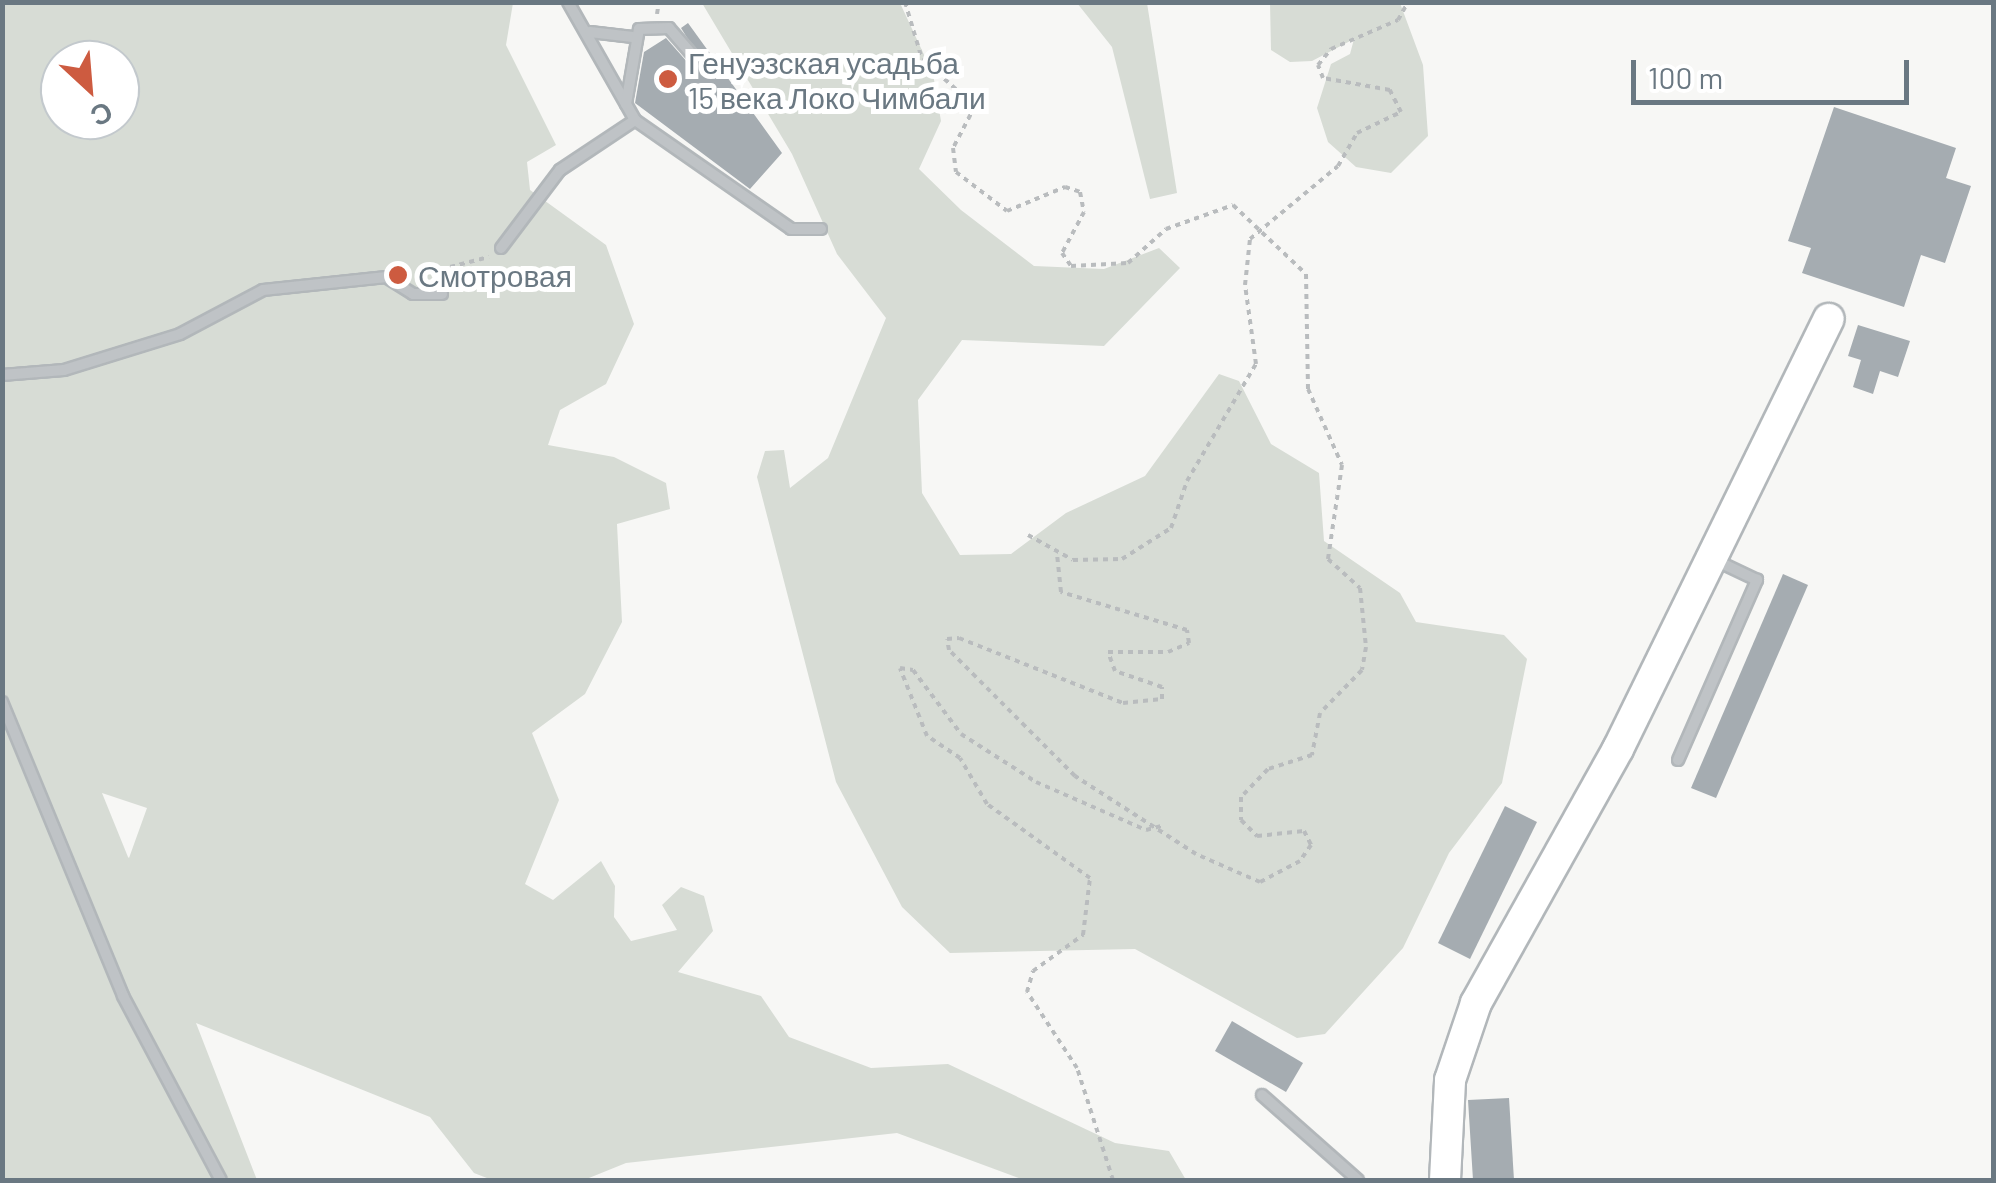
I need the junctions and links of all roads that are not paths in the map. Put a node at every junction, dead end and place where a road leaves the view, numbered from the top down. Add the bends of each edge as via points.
1 (568, 2) edge
2 (590, 32) junction
3 (633, 38) junction
4 (693, 56) dead end
5 (626, 104) junction
6 (635, 120) junction
7 (821, 229) dead end
8 (501, 248) road end
9 (442, 294) road end
10 (1829, 319) dead end
11 (2, 375) edge
12 (1708, 556) junction
13 (2, 702) edge
14 (1678, 760) dead end
15 (1262, 1095) dead end
16 (221, 1180) edge
17 (1358, 1180) edge
18 (1445, 1180) edge

1 - 2 lane
2 - 3 lane
2 - 5 lane
3 - 4 lane via 658,23
3 - 5 lane
5 - 6 lane
6 - 7 lane via 791,228
6 - 8 lane via 560,170
9 - 11 lane via 413,294 386,277 264,290 180,334 64,370
10 - 12 street
12 - 14 lane via 1757,580
12 - 18 street via 1618,750 1476,1002 1450,1080
13 - 16 lane via 123,996
15 - 17 lane

